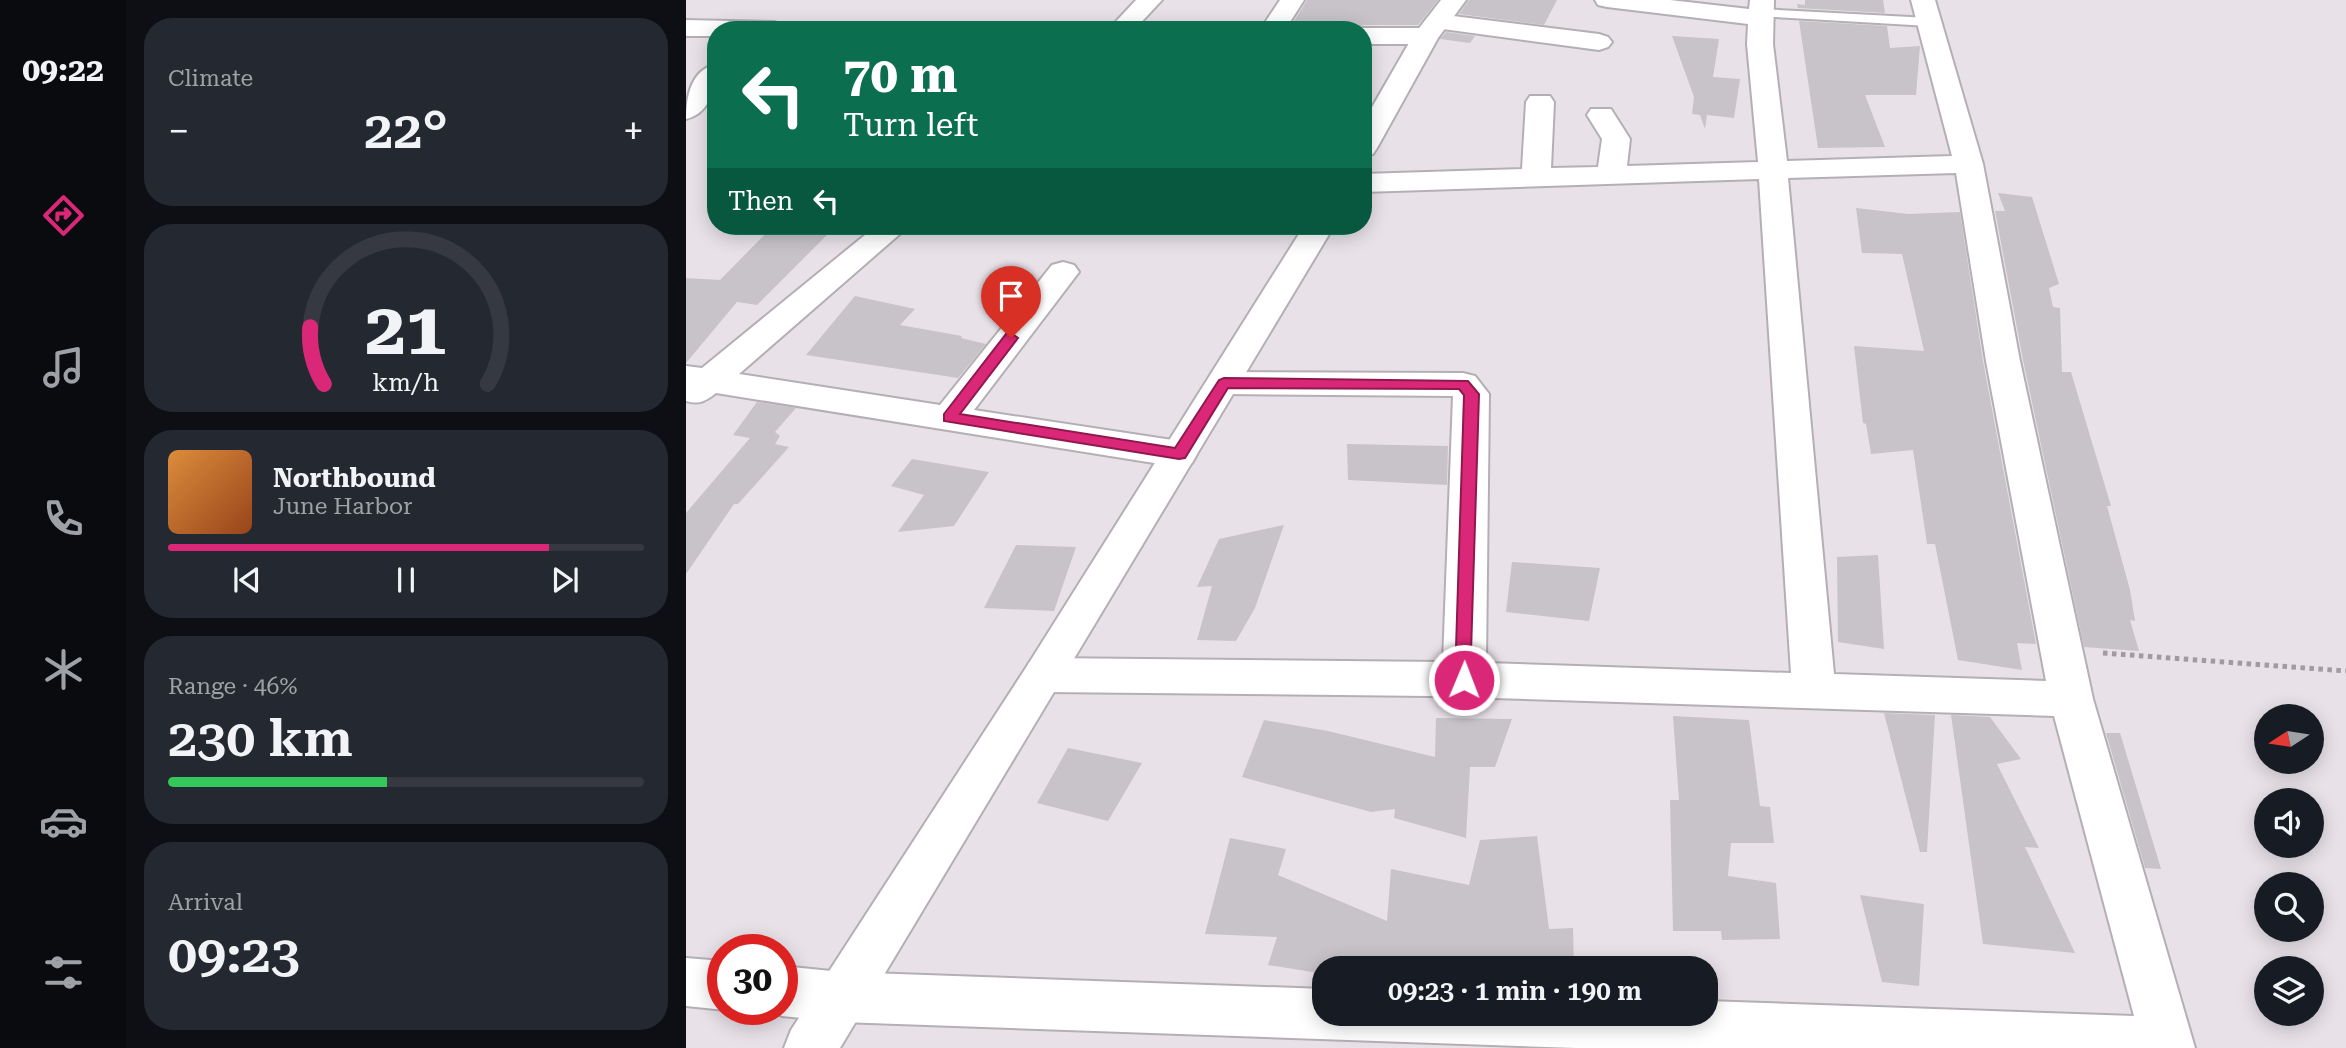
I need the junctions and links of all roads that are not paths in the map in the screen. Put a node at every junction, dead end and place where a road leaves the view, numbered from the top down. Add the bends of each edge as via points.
1 (712, 0) edge
2 (1150, 0) edge
3 (1292, 0) edge
4 (1454, 0) edge
5 (1607, 0) edge
6 (1761, 10) edge
7 (1926, 11) edge
8 (1129, 21) edge
9 (1278, 21) edge
10 (687, 28) edge
11 (707, 29) edge
12 (1431, 29) junction
13 (1372, 35) edge
14 (1599, 42) dead end
15 (707, 84) edge
16 (1539, 102) dead end
17 (686, 111) edge
18 (1601, 115) dead end
19 (1372, 132) edge
20 (1969, 164) junction
21 (1773, 169) junction
22 (1611, 175) junction
23 (1536, 178) junction
24 (1372, 183) edge
25 (883, 235) edge
26 (1314, 235) edge
27 (1063, 272) dead end
28 (1224, 383) junction
29 (693, 385) edge
30 (949, 418) junction
31 (1179, 454) junction
32 (1044, 675) junction
33 (1464, 680) junction
34 (1814, 690) junction
35 (2071, 699) junction
36 (686, 982) edge
37 (707, 984) edge
38 (798, 993) edge
39 (841, 997) junction
40 (1807, 1039) edge
41 (2169, 1045) edge
42 (810, 1048) edge

1 - 10 street
2 - 8 street
3 - 9 street
4 - 12 street
5 - 6 street
6 - 7 lane
6 - 21 street via 1763,85
7 - 20 street
10 - 11 street
12 - 13 street
12 - 14 street
12 - 19 street
15 - 17 street
16 - 23 street
18 - 22 street via 1616,139
20 - 21 street
20 - 35 street via 2003,362
21 - 22 street
21 - 34 street
22 - 23 street
23 - 24 street
25 - 29 street
26 - 28 street
27 - 30 street
28 - 31 street
28 - 33 street via 1463,384 1471,394
29 - 30 street
30 - 31 street
31 - 32 street
32 - 33 street
32 - 39 street
33 - 34 street
34 - 35 street
35 - 41 street
36 - 37 street
38 - 39 street
39 - 40 street
39 - 42 street
40 - 41 street

